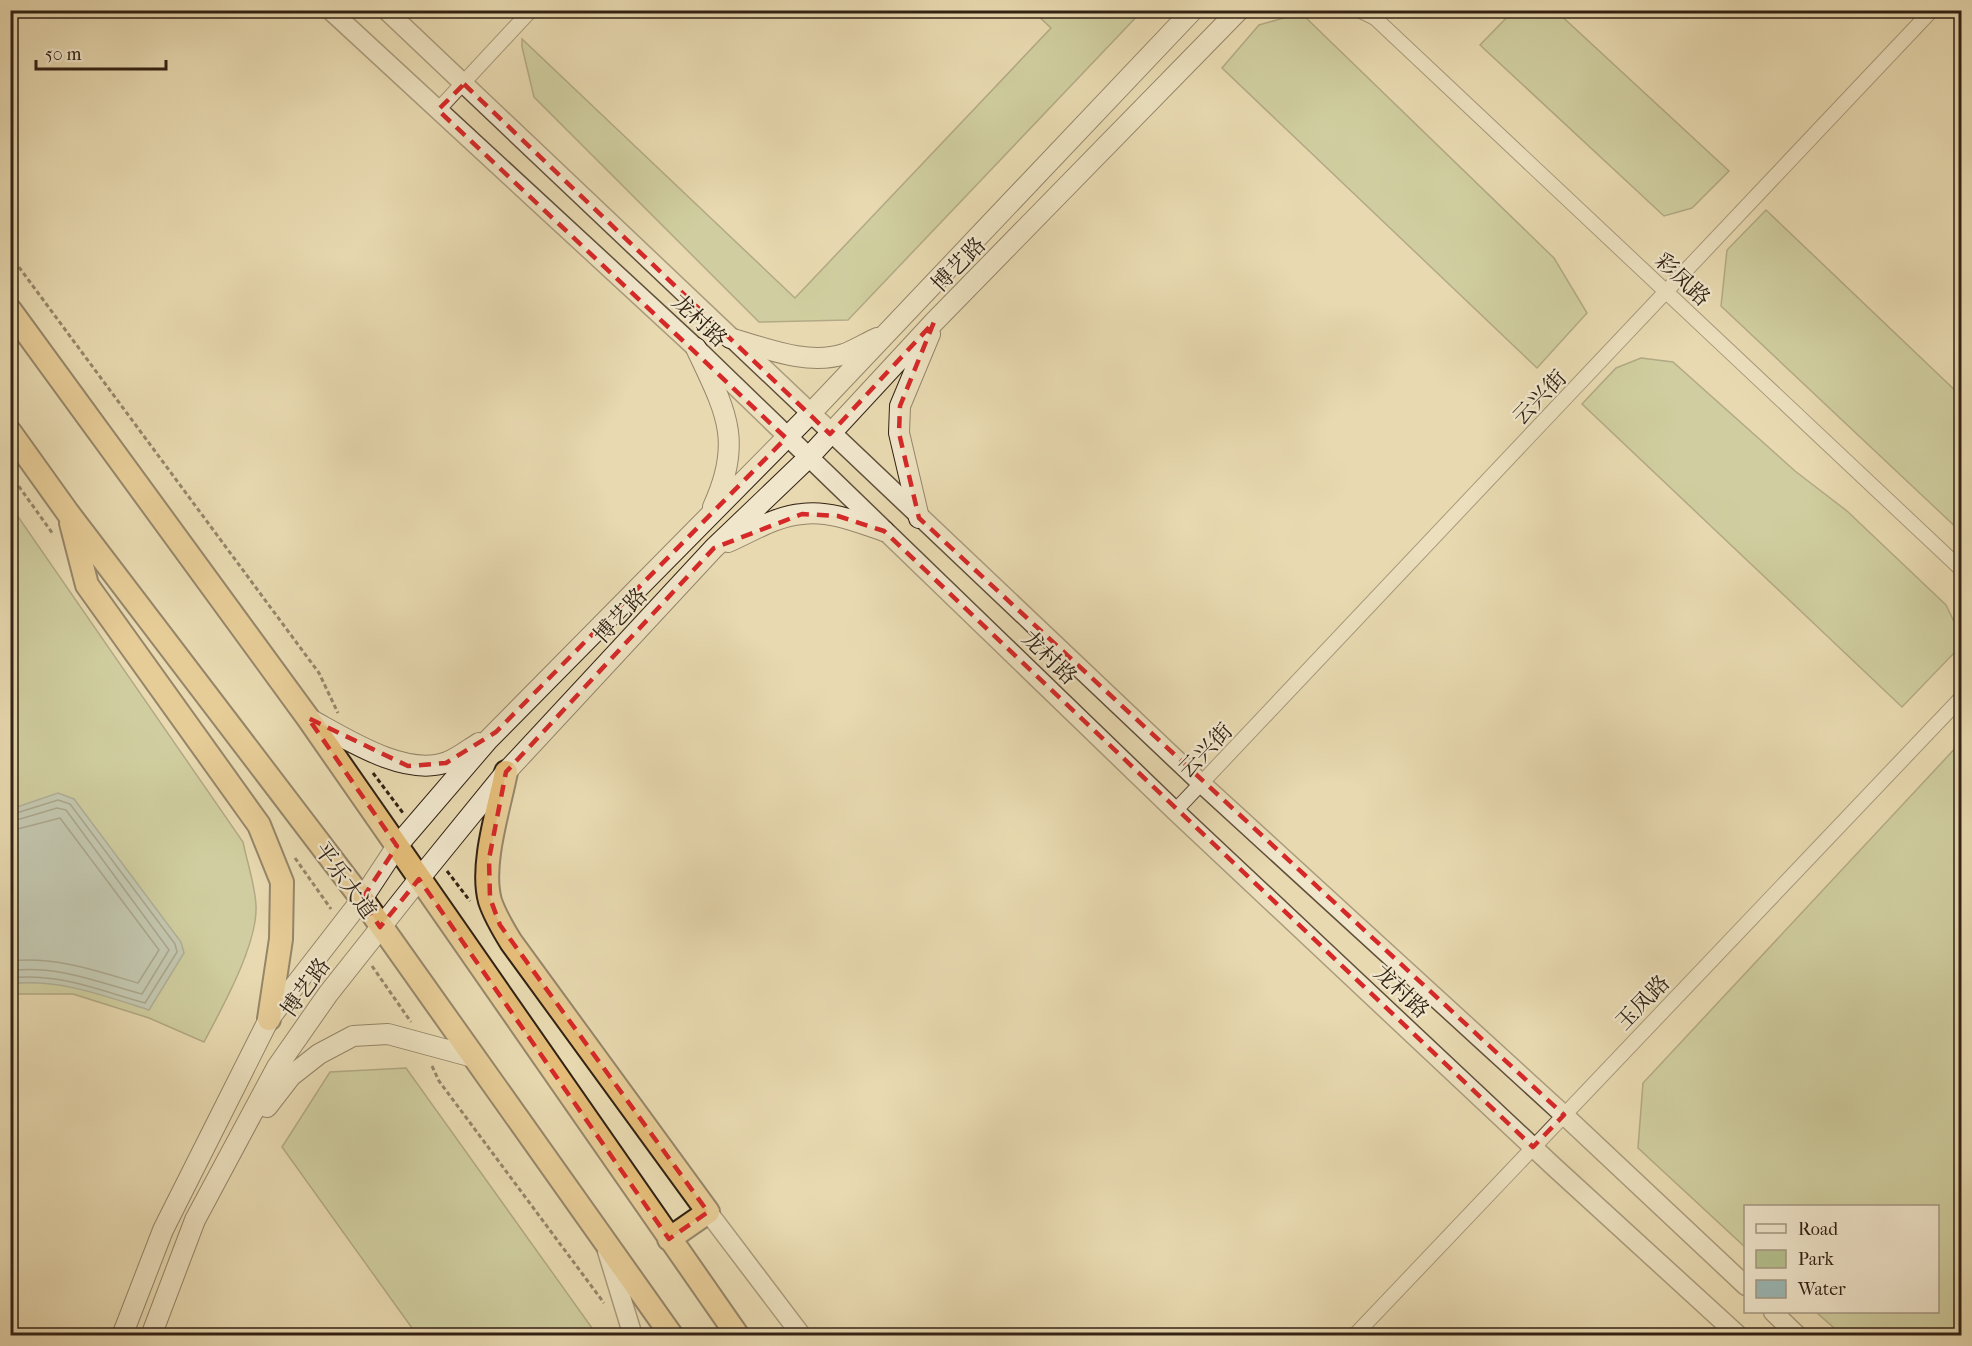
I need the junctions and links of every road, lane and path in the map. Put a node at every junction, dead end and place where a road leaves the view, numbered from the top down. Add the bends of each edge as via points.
1 (330, 10) edge
2 (386, 10) edge
3 (531, 10) edge
4 (1193, 10) edge
5 (1239, 10) edge
6 (1359, 10) edge
7 (1932, 10) edge
8 (1373, 14) edge
9 (464, 84) junction
10 (438, 110) junction
11 (10, 255) edge
12 (1667, 293) junction
13 (10, 310) edge
14 (934, 322) junction
15 (888, 333) junction
16 (730, 338) junction
17 (696, 348) junction
18 (810, 414) junction
19 (10, 432) edge
20 (830, 434) junction
21 (786, 438) junction
22 (808, 458) junction
23 (10, 474) edge
24 (68, 513) junction
25 (919, 518) junction
26 (705, 522) junction
27 (884, 531) junction
28 (58, 541) dead end
29 (714, 548) junction
30 (1962, 570) edge
31 (1962, 696) edge
32 (308, 718) junction
33 (496, 732) junction
34 (352, 742) junction
35 (506, 772) junction
36 (1202, 784) junction
37 (1176, 811) junction
38 (414, 828) junction
39 (397, 846) junction
40 (294, 856) dead end
41 (438, 858) junction
42 (419, 879) junction
43 (362, 898) junction
44 (473, 904) dead end
45 (341, 923) junction
46 (380, 927) junction
47 (361, 951) junction
48 (269, 1019) junction
49 (424, 1046) junction
50 (473, 1057) junction
51 (1564, 1115) junction
52 (1533, 1147) junction
53 (229, 1156) junction
54 (708, 1212) junction
55 (602, 1235) junction
56 (669, 1239) junction
57 (1744, 1284) edge
58 (607, 1307) dead end
59 (1775, 1313) edge
60 (122, 1335) edge
61 (151, 1335) edge
62 (633, 1335) edge
63 (672, 1335) edge
64 (738, 1335) edge
65 (802, 1335) edge
66 (1354, 1335) edge
67 (1739, 1335) edge
68 (1798, 1335) edge

1 - 10 street, 龙村路
2 - 9 street, 龙村路
3 - 9 street
4 - 15 main road, 博艺路
5 - 14 main road, 博艺路
6 - 8 street, 彩凤路
7 - 12 street, 云兴街
8 - 12 street, 彩凤路
9 - 10 street
9 - 16 street, 龙村路
10 - 17 street, 龙村路
11 - 34 path via 319,674
12 - 30 street, 彩凤路
12 - 36 street, 云兴街
13 - 32 highway
14 - 20 main road, 博艺路
14 - 25 main road via 900,406 899,434
15 - 16 main road via 843,355 814,358
15 - 18 main road, 博艺路
16 - 18 street, 龙村路
17 - 21 street, 龙村路
17 - 26 main road via 729,427 724,482
18 - 20 street, 龙村路
18 - 21 main road, 博艺路
19 - 24 highway, 平乐大道
20 - 22 main road, 博艺路
20 - 25 street, 龙村路
21 - 22 street, 龙村路
21 - 26 main road, 博艺路
22 - 27 street, 龙村路
22 - 29 main road, 博艺路
23 - 28 path
24 - 43 highway, 平乐大道
24 - 48 highway via 87,585 259,825 282,882 281,939
25 - 36 street, 龙村路
26 - 33 main road, 博艺路
27 - 29 main road via 838,516 802,514
27 - 37 street, 龙村路
29 - 35 main road, 博艺路
31 - 51 street, 玉凤路
32 - 34 main road
32 - 39 highway
33 - 34 main road via 446,763 408,766
33 - 38 main road, 博艺路
34 - 38 path
35 - 41 main road, 博艺路
35 - 54 highway via 489,859 489,898 500,925
36 - 37 street, 云兴街
36 - 51 street, 龙村路
37 - 52 street, 龙村路
38 - 39 main road, 博艺路
39 - 42 highway
39 - 43 main road, 博艺路
40 - 45 path
41 - 42 main road, 博艺路
41 - 44 path
42 - 46 main road, 博艺路
42 - 56 highway
43 - 45 main road, 博艺路
43 - 46 highway, 平乐大道
45 - 48 main road, 博艺路
46 - 47 main road, 博艺路
46 - 50 highway, 平乐大道
47 - 49 path via 414,1025
47 - 53 main road, 博艺路 via 278,1066
48 - 60 main road, 博艺路 via 163,1230
49 - 50 main road
49 - 53 main road via 388,1034 353,1036 319,1054 291,1076
49 - 58 path via 439,1081
50 - 55 highway, 平乐大道
51 - 52 street, 玉凤路
51 - 57 street, 龙村路
52 - 66 street, 玉凤路
52 - 67 street, 龙村路
53 - 61 main road, 博艺路 via 195,1220
54 - 56 highway
54 - 65 street
55 - 62 street
55 - 63 highway, 平乐大道
56 - 64 highway
59 - 68 street

